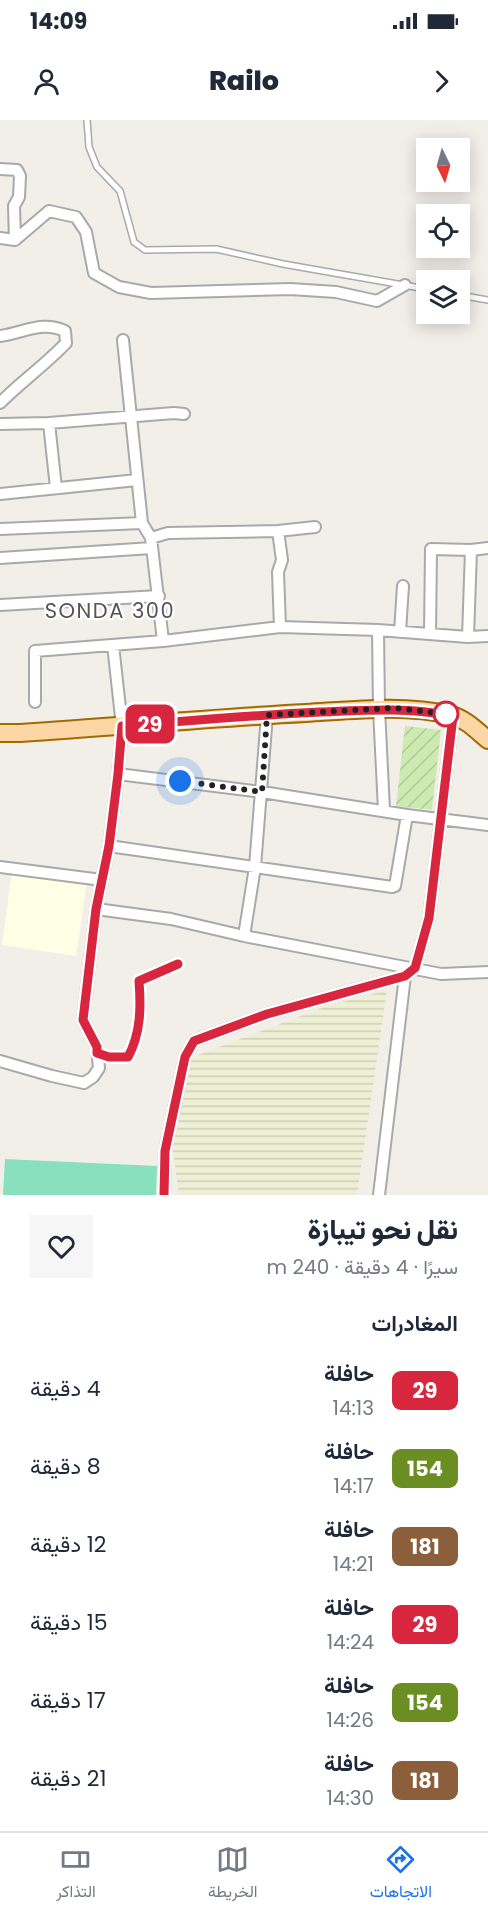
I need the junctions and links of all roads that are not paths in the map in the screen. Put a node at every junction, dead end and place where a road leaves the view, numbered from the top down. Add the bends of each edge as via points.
1 (87, 120) edge
2 (0, 169) edge
3 (0, 238) edge
4 (15, 240) junction
5 (405, 285) junction
6 (416, 287) edge
7 (470, 297) edge
8 (488, 300) edge
9 (0, 336) edge
10 (123, 340) dead end
11 (0, 403) edge
12 (184, 414) dead end
13 (130, 416) junction
14 (49, 423) junction
15 (0, 424) edge
16 (137, 480) junction
17 (56, 488) junction
18 (0, 494) edge
19 (142, 523) junction
20 (315, 527) dead end
21 (0, 529) edge
22 (278, 531) junction
23 (152, 543) junction
24 (488, 548) edge
25 (471, 550) junction
26 (0, 558) edge
27 (403, 586) dead end
28 (159, 596) junction
29 (0, 605) edge
30 (280, 627) junction
31 (378, 630) junction
32 (400, 632) junction
33 (430, 634) junction
34 (488, 636) edge
35 (468, 637) junction
36 (163, 641) junction
37 (113, 645) junction
38 (35, 702) dead end
39 (379, 709) junction
40 (267, 715) junction
41 (453, 716) junction
42 (122, 726) junction
43 (0, 733) edge
44 (488, 740) edge
45 (118, 774) junction
46 (262, 792) junction
47 (384, 810) junction
48 (407, 815) junction
49 (442, 820) junction
50 (488, 825) edge
51 (109, 846) junction
52 (0, 867) edge
53 (255, 867) junction
54 (102, 880) junction
55 (96, 909) junction
56 (244, 936) junction
57 (178, 964) dead end
58 (415, 968) junction
59 (488, 972) edge
60 (405, 976) junction
61 (97, 1053) junction
62 (0, 1061) edge
63 (164, 1195) edge
64 (379, 1195) edge

1 - 5 lane via 89,147 97,167 120,191 134,242 145,250 216,249
2 - 4 street via 17,170 20,176 19,197 14,206
3 - 4 street
4 - 5 street via 49,211 76,217 86,232 94,273 119,287 151,292 336,291 376,302
5 - 6 lane
7 - 8 lane
9 - 11 street via 53,325 65,331 66,343
10 - 13 street
12 - 13 street
13 - 14 street
13 - 16 street
14 - 15 street
14 - 17 street
16 - 17 street
16 - 19 street
17 - 18 street
19 - 21 street
19 - 23 street
20 - 22 street
22 - 23 street via 168,533
22 - 30 street via 282,560 278,572
23 - 26 street
23 - 28 street
24 - 25 street
25 - 33 street via 431,549
25 - 35 street
27 - 32 street
28 - 29 street
28 - 36 street
30 - 31 street
30 - 36 street
31 - 32 street
31 - 39 street
32 - 33 street
33 - 35 street
34 - 35 street
36 - 37 street
37 - 38 street via 35,651
37 - 42 street
39 - 40 main road
39 - 41 main road
39 - 47 street
40 - 42 main road
40 - 46 street
41 - 44 main road
41 - 49 street
42 - 43 main road
42 - 45 street
45 - 46 street
45 - 51 street
46 - 47 street
46 - 53 street
47 - 48 street
48 - 49 street
48 - 53 street via 395,886
49 - 50 street
49 - 58 street via 429,918
51 - 53 street
51 - 54 street
52 - 54 street
53 - 56 street
54 - 55 street
55 - 56 street via 171,919
55 - 61 street via 83,1020
56 - 58 street
57 - 61 lane via 139,981 140,1018 128,1057
58 - 59 street via 441,974
58 - 60 street
60 - 63 street via 267,1014 194,1041 185,1057 165,1151
60 - 64 street
61 - 62 street via 99,1068 84,1083

